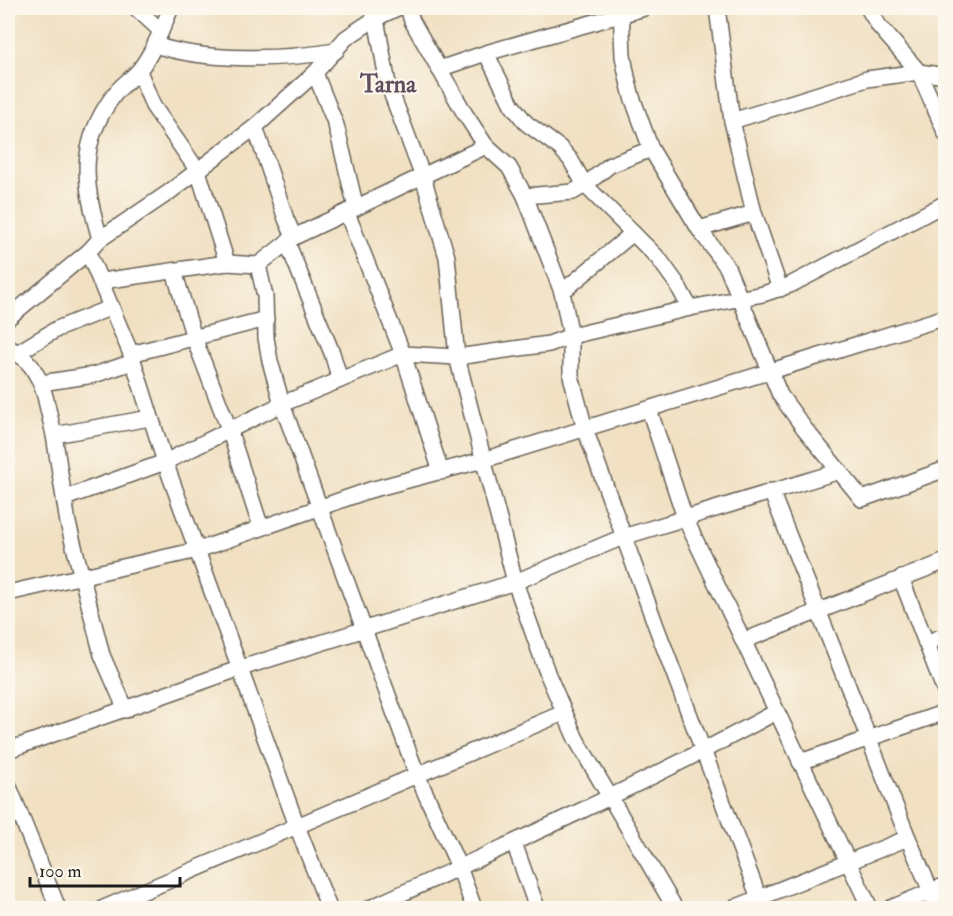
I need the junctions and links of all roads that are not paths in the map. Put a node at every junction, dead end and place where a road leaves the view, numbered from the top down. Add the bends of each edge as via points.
1 (136, 8) edge
2 (171, 8) edge
3 (397, 8) edge
4 (408, 8) edge
5 (644, 8) edge
6 (717, 8) edge
7 (868, 8) edge
8 (620, 11) edge
9 (375, 13) edge
10 (158, 38) junction
11 (336, 51) junction
12 (486, 53) junction
13 (439, 69) junction
14 (139, 71) junction
15 (919, 72) junction
16 (315, 73) junction
17 (945, 76) edge
18 (732, 121) junction
19 (255, 127) junction
20 (945, 134) edge
21 (486, 146) junction
22 (651, 148) junction
23 (198, 171) junction
24 (423, 177) junction
25 (585, 185) junction
26 (525, 196) junction
27 (945, 203) edge
28 (352, 210) junction
29 (754, 213) junction
30 (699, 229) junction
31 (633, 233) junction
32 (100, 239) junction
33 (291, 239) junction
34 (88, 252) junction
35 (227, 263) junction
36 (258, 265) junction
37 (174, 271) junction
38 (102, 282) junction
39 (780, 289) junction
40 (562, 292) junction
41 (740, 300) junction
42 (112, 307) junction
43 (690, 308) junction
44 (945, 317) edge
45 (8, 318) edge
46 (266, 318) junction
47 (571, 336) junction
48 (194, 339) junction
49 (12, 350) edge
50 (403, 354) junction
51 (457, 357) junction
52 (132, 358) junction
53 (769, 371) junction
54 (340, 380) junction
55 (41, 383) junction
56 (282, 404) junction
57 (649, 409) junction
58 (150, 418) junction
59 (229, 429) junction
60 (585, 429) junction
61 (54, 435) junction
62 (483, 460) junction
63 (165, 462) junction
64 (945, 469) edge
65 (840, 471) junction
66 (441, 472) junction
67 (771, 491) junction
68 (65, 498) junction
69 (321, 508) junction
70 (685, 518) junction
71 (261, 528) junction
72 (623, 537) junction
73 (198, 550) junction
74 (945, 561) edge
75 (82, 577) junction
76 (901, 578) junction
77 (515, 582) junction
78 (8, 593) edge
79 (818, 611) junction
80 (364, 629) junction
81 (945, 635) edge
82 (742, 641) junction
83 (926, 643) junction
84 (241, 668) junction
85 (945, 694) edge
86 (126, 710) junction
87 (776, 712) junction
88 (945, 712) edge
89 (563, 713) junction
90 (868, 738) junction
91 (8, 750) edge
92 (704, 752) junction
93 (800, 762) junction
94 (417, 776) junction
95 (8, 784) edge
96 (609, 799) junction
97 (297, 826) junction
98 (908, 838) junction
99 (514, 843) junction
100 (848, 862) junction
101 (459, 867) junction
102 (945, 885) edge
103 (930, 892) junction
104 (759, 898) junction
105 (58, 909) edge
106 (104, 909) edge
107 (329, 909) edge
108 (370, 909) edge
109 (474, 909) edge
110 (537, 909) edge
111 (675, 909) edge
112 (734, 909) edge
113 (870, 909) edge
114 (891, 909) edge
115 (938, 909) edge

1 - 10 street
2 - 10 street
3 - 9 street
4 - 13 street
5 - 8 street
6 - 18 street
7 - 15 street
8 - 12 street
8 - 22 street via 627,76
9 - 11 street
9 - 24 street via 388,84
10 - 11 street via 177,52 231,56 300,56
10 - 14 street
11 - 16 street
12 - 13 street
12 - 25 street via 512,105 526,123 565,153
13 - 21 street
14 - 23 street via 153,106
14 - 32 street via 114,94 87,154 88,189
15 - 17 street
15 - 18 street via 857,82
15 - 20 street
16 - 19 street
16 - 28 street via 336,124
18 - 29 street
19 - 23 street
19 - 33 street
21 - 24 street
21 - 26 street via 509,167
22 - 25 street via 610,165
22 - 30 street
23 - 32 street
23 - 35 street
24 - 28 street
24 - 51 street via 447,257
25 - 26 street via 573,192
25 - 31 street
26 - 40 street
27 - 39 street
28 - 33 street
28 - 50 street
29 - 30 street
29 - 39 street
30 - 41 street via 727,267
31 - 40 street
31 - 43 street via 659,259
32 - 34 street
33 - 36 street
33 - 54 street
34 - 38 street
34 - 45 street
35 - 36 street
35 - 37 street
36 - 46 street
37 - 38 street
37 - 48 street
38 - 42 street
39 - 41 street
40 - 47 street
41 - 43 street
41 - 53 street
42 - 49 street
42 - 52 street
43 - 47 street
44 - 53 street
46 - 48 street
46 - 56 street via 270,361
47 - 51 street via 549,344
47 - 60 street via 571,376
48 - 52 street
48 - 59 street
49 - 55 street via 32,367
50 - 51 street
50 - 54 street
50 - 66 street
51 - 62 street
52 - 55 street via 94,375
52 - 58 street
53 - 57 street
53 - 65 street via 780,395
54 - 56 street
55 - 61 street
56 - 59 street
56 - 69 street
57 - 60 street
57 - 70 street
58 - 61 street
58 - 63 street
59 - 63 street
59 - 71 street
60 - 62 street
60 - 72 street
61 - 68 street
62 - 66 street
62 - 77 street
63 - 68 street
63 - 73 street
64 - 65 street via 862,500
65 - 67 street
66 - 69 street via 399,481
67 - 70 street
67 - 79 street
68 - 75 street
69 - 71 street
69 - 80 street
70 - 72 street
70 - 82 street
71 - 73 street
72 - 77 street
72 - 92 street
73 - 75 street
73 - 84 street
74 - 76 street
75 - 78 street
75 - 86 street via 102,655
76 - 79 street
76 - 83 street
77 - 80 street
77 - 89 street
79 - 82 street
79 - 90 street
80 - 84 street
80 - 94 street
81 - 83 street
82 - 87 street
83 - 85 street
84 - 86 street
84 - 97 street
86 - 91 street
87 - 92 street
87 - 93 street
88 - 90 street
89 - 94 street
89 - 96 street
90 - 93 street
90 - 98 street
92 - 96 street
92 - 104 street
93 - 100 street
94 - 97 street
94 - 101 street
95 - 105 street
96 - 99 street
96 - 111 street
97 - 106 street
97 - 107 street
98 - 100 street
98 - 103 street
99 - 101 street
99 - 110 street
100 - 104 street
100 - 113 street
101 - 108 street
101 - 109 street
102 - 103 street
103 - 114 street
103 - 115 street
104 - 112 street

